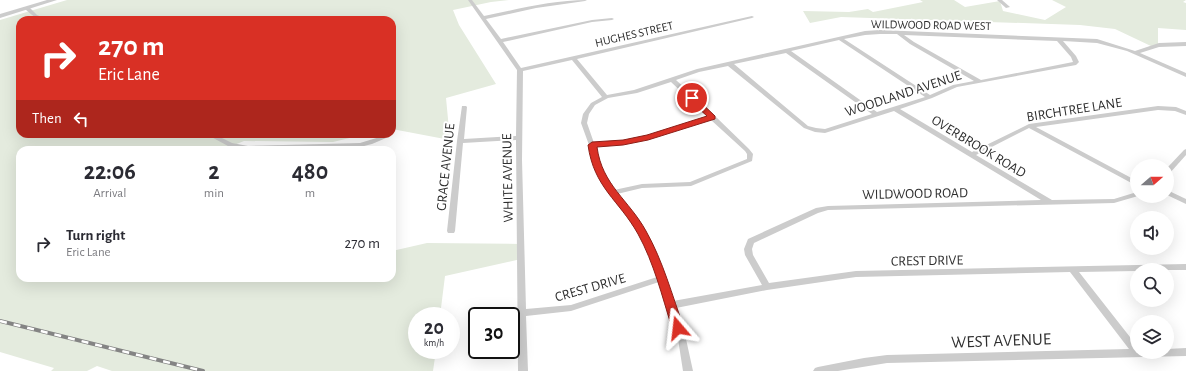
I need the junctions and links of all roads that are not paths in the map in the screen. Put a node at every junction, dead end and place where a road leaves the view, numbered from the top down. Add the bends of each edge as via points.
1 (54, 0) edge
2 (470, 0) edge
3 (578, 0) edge
4 (585, 0) edge
5 (999, 0) edge
6 (1008, 7) dead end
7 (29, 10) junction
8 (0, 16) edge
9 (37, 16) edge
10 (752, 17) dead end
11 (483, 18) junction
12 (612, 20) dead end
13 (900, 33) junction
14 (840, 39) junction
15 (1058, 39) junction
16 (500, 41) junction
17 (1186, 44) edge
18 (787, 51) junction
19 (1136, 52) junction
20 (573, 58) junction
21 (730, 64) junction
22 (520, 70) junction
23 (1186, 75) edge
24 (671, 79) junction
25 (979, 81) junction
26 (606, 97) junction
27 (930, 97) junction
28 (464, 106) dead end
29 (894, 108) junction
30 (1186, 113) edge
31 (876, 114) junction
32 (712, 117) junction
33 (1029, 126) junction
34 (217, 138) edge
35 (383, 138) dead end
36 (519, 138) junction
37 (460, 141) junction
38 (592, 145) junction
39 (237, 146) edge
40 (334, 146) edge
41 (1186, 151) edge
42 (971, 156) junction
43 (1174, 164) edge
44 (1130, 180) edge
45 (613, 193) junction
46 (1130, 196) edge
47 (1174, 196) edge
48 (1186, 202) edge
49 (1051, 203) junction
50 (451, 231) dead end
51 (1186, 267) edge
52 (1073, 270) junction
53 (662, 278) junction
54 (767, 287) junction
55 (671, 305) junction
56 (523, 313) junction
57 (1130, 344) edge
58 (1130, 352) edge
59 (1174, 352) edge
60 (1186, 352) edge
61 (523, 371) edge
62 (687, 371) edge
63 (818, 371) edge

1 - 7 street
2 - 11 street
3 - 4 street
3 - 11 street
5 - 6 street
7 - 8 street
7 - 9 street
10 - 20 street, HUGHES STREET
11 - 16 street
12 - 16 street via 592,21
13 - 14 street, WILDWOOD ROAD WEST via 873,32
13 - 15 street, WILDWOOD ROAD WEST
13 - 25 street via 912,43
14 - 18 street, WILDWOOD ROAD WEST
14 - 27 street
15 - 19 street, WILDWOOD ROAD WEST via 1105,42
15 - 25 street, WOODLAND AVENUE via 1074,57 1074,64
16 - 22 street
17 - 19 street via 1159,45
18 - 21 street, WILDWOOD ROAD WEST
18 - 31 street
19 - 23 street, WILDWOOD ROAD WEST
20 - 22 street, HUGHES STREET
20 - 26 street
21 - 24 street, WILDWOOD ROAD WEST
21 - 31 street, WOODLAND AVENUE via 810,129 830,130
22 - 36 street, WHITE AVENUE
24 - 26 street, WILDWOOD ROAD WEST via 635,92
24 - 32 street
25 - 27 street, WOODLAND AVENUE via 955,86
26 - 38 street via 593,104 586,114 584,123
27 - 29 street, WOODLAND AVENUE
28 - 37 street, GRACE AVENUE
29 - 31 street, WOODLAND AVENUE
29 - 42 street, OVERBROOK ROAD
30 - 33 street, BIRCHTREE LANE via 1176,109 1158,108
32 - 38 street via 648,137
32 - 45 street via 748,150 751,157 748,162 691,184 642,186
33 - 42 street, BIRCHTREE LANE
33 - 44 street
34 - 39 street
35 - 40 street via 360,145
36 - 37 street
36 - 56 street, WHITE AVENUE
37 - 50 street, GRACE AVENUE
38 - 45 street via 598,172
41 - 43 street
42 - 49 street, OVERBROOK ROAD
45 - 53 street via 647,240
46 - 49 street, WILDWOOD ROAD via 1114,201
47 - 48 street
49 - 54 street, WILDWOOD ROAD via 822,209 751,241 749,255
51 - 52 street, CREST DRIVE
52 - 54 street, CREST DRIVE via 856,274
52 - 57 street
53 - 55 street
53 - 56 street, CREST DRIVE via 571,308
54 - 55 street, CREST DRIVE
55 - 62 street via 682,340
56 - 61 street, WHITE AVENUE
58 - 63 street, WEST AVENUE via 887,359
59 - 60 street, WEST AVENUE

